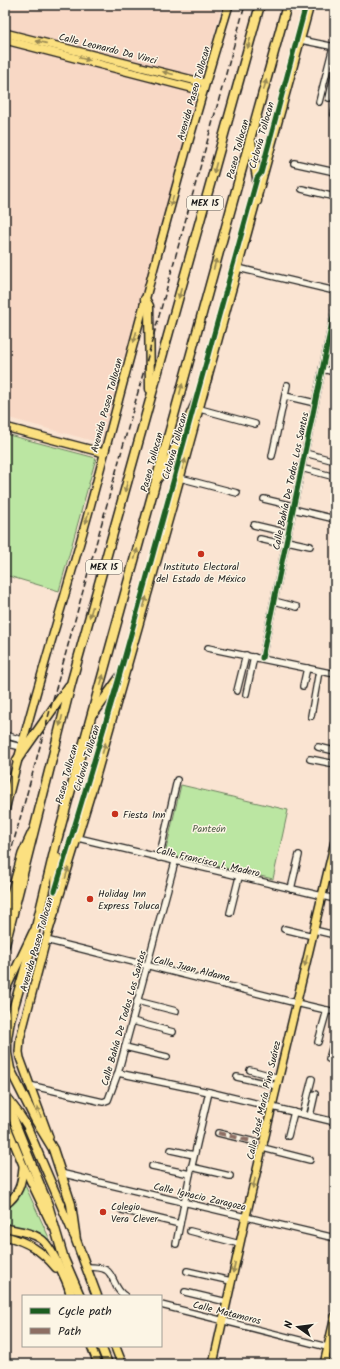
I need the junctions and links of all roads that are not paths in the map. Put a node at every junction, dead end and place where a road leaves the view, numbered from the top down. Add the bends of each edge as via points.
1 (229, 5) edge
2 (260, 5) edge
3 (287, 5) edge
4 (310, 5) edge
5 (5, 33) edge
6 (5, 40) edge
7 (301, 40) junction
8 (334, 47) edge
9 (335, 72) edge
10 (205, 82) junction
11 (203, 91) junction
12 (329, 98) dead end
13 (319, 102) dead end
14 (250, 136) junction
15 (294, 163) dead end
16 (335, 172) edge
17 (302, 189) dead end
18 (335, 197) edge
19 (257, 201) junction
20 (238, 268) junction
21 (335, 291) edge
22 (145, 299) junction
23 (335, 308) edge
24 (327, 346) junction
25 (335, 348) edge
26 (322, 369) junction
27 (335, 372) edge
28 (207, 379) junction
29 (287, 385) dead end
30 (285, 396) junction
31 (150, 401) junction
32 (315, 403) junction
33 (200, 409) junction
34 (255, 424) dead end
35 (5, 427) edge
36 (104, 453) junction
37 (305, 453) junction
38 (272, 456) dead end
39 (335, 461) edge
40 (301, 468) junction
41 (335, 477) edge
42 (180, 478) junction
43 (156, 481) junction
44 (236, 493) dead end
45 (264, 499) dead end
46 (293, 508) junction
47 (335, 520) edge
48 (254, 525) dead end
49 (288, 533) junction
50 (260, 539) dead end
51 (286, 543) junction
52 (310, 546) dead end
53 (274, 601) junction
54 (297, 607) dead end
55 (208, 648) dead end
56 (246, 655) junction
57 (254, 656) junction
58 (262, 658) junction
59 (127, 667) junction
60 (307, 668) junction
61 (319, 670) junction
62 (335, 674) edge
63 (71, 684) junction
64 (303, 686) dead end
65 (237, 691) dead end
66 (246, 694) dead end
67 (311, 716) dead end
68 (92, 718) junction
69 (5, 735) edge
70 (22, 740) junction
71 (5, 743) edge
72 (21, 747) junction
73 (318, 747) dead end
74 (335, 751) edge
75 (310, 759) dead end
76 (17, 760) junction
77 (335, 764) edge
78 (177, 780) dead end
79 (5, 811) edge
80 (34, 828) junction
81 (78, 838) junction
82 (335, 841) edge
83 (56, 844) junction
84 (334, 853) edge
85 (299, 855) dead end
86 (159, 858) junction
87 (175, 862) junction
88 (239, 877) junction
89 (326, 878) junction
90 (335, 880) edge
91 (291, 890) junction
92 (322, 896) junction
93 (335, 899) edge
94 (55, 910) junction
95 (230, 913) dead end
96 (5, 915) edge
97 (37, 924) junction
98 (284, 929) dead end
99 (313, 933) junction
100 (335, 935) edge
101 (46, 940) junction
102 (5, 945) edge
103 (147, 966) junction
104 (5, 991) edge
105 (137, 1001) junction
106 (296, 1003) junction
107 (326, 1010) junction
108 (176, 1011) dead end
109 (335, 1012) edge
110 (132, 1021) junction
111 (173, 1032) dead end
112 (335, 1037) edge
113 (318, 1042) dead end
114 (125, 1047) junction
115 (167, 1058) dead end
116 (330, 1059) dead end
117 (250, 1070) dead end
118 (118, 1073) junction
119 (237, 1077) dead end
120 (279, 1078) junction
121 (312, 1079) dead end
122 (29, 1085) junction
123 (277, 1086) junction
124 (209, 1092) junction
125 (315, 1094) dead end
126 (5, 1095) edge
127 (5, 1098) edge
128 (272, 1108) junction
129 (294, 1112) junction
130 (303, 1114) junction
131 (310, 1116) junction
132 (5, 1122) edge
133 (335, 1122) edge
134 (218, 1133) dead end
135 (288, 1136) dead end
136 (263, 1146) junction
137 (53, 1148) junction
138 (171, 1150) dead end
139 (194, 1155) junction
140 (310, 1160) dead end
141 (23, 1165) junction
142 (152, 1166) dead end
143 (192, 1167) junction
144 (60, 1173) junction
145 (190, 1174) junction
146 (230, 1176) dead end
147 (184, 1201) junction
148 (5, 1205) edge
149 (122, 1210) dead end
150 (246, 1216) junction
151 (180, 1224) junction
152 (5, 1228) edge
153 (190, 1231) dead end
154 (56, 1234) junction
155 (5, 1236) edge
156 (335, 1238) edge
157 (76, 1240) junction
158 (176, 1244) dead end
159 (240, 1244) junction
160 (64, 1259) junction
161 (86, 1266) junction
162 (187, 1271) dead end
163 (61, 1273) junction
164 (231, 1281) junction
165 (185, 1292) dead end
166 (71, 1294) edge
167 (80, 1295) edge
168 (97, 1295) edge
169 (122, 1295) edge
170 (227, 1302) junction
171 (162, 1305) edge
172 (335, 1316) edge
173 (223, 1320) junction
174 (91, 1347) edge
175 (102, 1347) edge
176 (115, 1347) edge
177 (331, 1348) edge
178 (214, 1363) edge
179 (98, 1364) edge
180 (108, 1364) edge
181 (122, 1364) edge
182 (224, 1364) edge
183 (324, 1364) edge

1 - 10 main road, Avenida Paseo Tollocan
2 -> 31 highway, Paseo Tollocan / MEX 15
14 -> 3 highway, Paseo Tollocan / MEX 15
4 - 7 main road, Avenida Paseo Tollocan
10 -> 5 main road, Calle Leonardo Da Vinci
6 -> 11 main road, Calle Leonardo Da Vinci
7 - 8 street
7 - 19 main road, Avenida Paseo Tollocan
8 - 13 street
9 - 12 street
10 - 11 main road, Avenida Paseo Tollocan
11 -> 22 main road, Avenida Paseo Tollocan
14 - 19 highway via 257,178
43 -> 14 highway, Paseo Tollocan / MEX 15
15 - 16 street
17 - 18 street
19 - 20 main road, Avenida Paseo Tollocan
20 - 21 street
20 - 28 main road, Avenida Paseo Tollocan
22 - 31 highway via 149,306
22 -> 36 main road, Avenida Paseo Tollocan
23 - 24 street, Calle Bahía De Todos Los Santos
24 - 25 street
24 - 26 street, Calle Bahía De Todos Los Santos
26 - 27 street
26 - 32 street, Calle Bahía De Todos Los Santos
28 - 33 main road, Avenida Paseo Tollocan
28 - 43 highway via 167,466
29 - 30 street
30 - 32 street
30 - 38 street
31 -> 63 highway, Paseo Tollocan / MEX 15
32 - 37 street, Calle Bahía De Todos Los Santos
33 - 34 street
42 -> 33 main road, Avenida Paseo Tollocan
35 - 36 main road
36 -> 70 main road, Avenida Paseo Tollocan via 66,595
37 - 39 street
37 - 40 street, Calle Bahía De Todos Los Santos
40 - 41 street
40 - 46 street, Calle Bahía De Todos Los Santos
42 - 44 street
59 -> 42 main road, Avenida Paseo Tollocan
68 -> 43 highway, Paseo Tollocan / MEX 15
45 - 46 street
46 - 47 street
46 - 49 street, Calle Bahía De Todos Los Santos
48 - 49 street
49 - 51 street, Calle Bahía De Todos Los Santos
50 - 51 street
51 - 52 street
51 - 53 street, Calle Bahía De Todos Los Santos
53 - 54 street
53 - 58 street, Calle Bahía De Todos Los Santos
55 - 56 street
56 - 57 street
56 - 65 street
57 - 58 street
57 - 66 street
58 - 60 street
59 - 68 highway
81 -> 59 main road, Avenida Paseo Tollocan
60 - 61 street
60 - 64 street
61 - 62 street
61 - 67 street
63 - 76 highway
63 -> 80 highway, Paseo Tollocan / MEX 15
68 - 83 highway, Paseo Tollocan / MEX 15
69 - 70 street
70 - 72 main road, Avenida Paseo Tollocan
71 - 72 street
72 - 76 main road, Avenida Paseo Tollocan
73 - 74 street
75 - 77 street
76 - 79 main road, Avenida Paseo Tollocan
78 - 86 street
80 - 96 main road, MEX 15 via 22,854
80 - 102 highway
81 - 86 street, Calle Francisco I. Madero
94 -> 81 main road, Avenida Paseo Tollocan
82 - 84 main road, Calle José María Pino Suárez
83 - 94 highway
83 - 97 highway, Paseo Tollocan / MEX 15
84 - 89 main road, Calle José María Pino Suárez
85 - 91 street
86 - 87 street, Calle Francisco I. Madero
87 - 88 street, Calle Francisco I. Madero
87 - 103 street, Calle Bahía De Todos Los Santos
88 - 91 street, Calle Francisco I. Madero
88 - 95 street
89 - 90 street
89 - 92 main road, Calle José María Pino Suárez
91 - 92 street, Calle Francisco I. Madero
92 - 93 street, Calle Francisco I. Madero
92 - 99 main road, Calle José María Pino Suárez
94 - 101 main road, Avenida Paseo Tollocan
97 - 104 main road, Avenida Paseo Tollocan / MEX 15
97 - 137 highway, Avenida Paseo Tollocan via 10,1020 6,1038 7,1053 10,1069 36,1121
98 - 99 street
99 - 100 street
99 -> 106 main road, Calle José María Pino Suárez
101 - 103 street, Calle Juan Aldama
101 - 122 main road, Avenida Paseo Tollocan via 20,1039 20,1058
103 - 105 street, Calle Bahía De Todos Los Santos
103 - 106 street, Calle Juan Aldama
105 - 108 street
105 - 110 street, Calle Bahía De Todos Los Santos
106 - 107 street, Calle Juan Aldama
106 - 120 main road, Calle José María Pino Suárez
107 - 109 street, Calle Juan Aldama
107 - 113 street
110 - 111 street
110 - 114 street, Calle Bahía De Todos Los Santos
112 - 116 street
114 - 115 street
114 - 118 street, Calle Bahía De Todos Los Santos
117 - 120 street
118 - 122 street, Calle Bahía De Todos Los Santos via 106,1102
118 - 124 street
119 - 123 street
120 - 123 main road, Calle José María Pino Suárez
121 - 130 street
137 -> 122 main road, Avenida Paseo Tollocan
123 - 128 main road, Calle José María Pino Suárez
124 - 128 street
124 - 139 street
125 - 131 street
126 - 157 main road via 34,1138
127 - 154 highway via 48,1205
128 - 129 street
128 - 136 main road, Calle José María Pino Suárez
129 - 130 street
129 - 135 street
130 - 131 street
131 - 133 street
132 - 141 main road
134 - 136 street
136 - 140 street
136 -> 150 main road, Calle José María Pino Suárez
137 - 144 highway, Avenida Paseo Tollocan
138 - 139 street
139 - 143 street
141 - 148 main road via 22,1181 18,1191
141 - 154 main road
142 - 145 street
143 - 145 street
143 - 146 street
144 - 147 street, Calle Ignacio Zaragoza
144 - 157 highway, Avenida Paseo Tollocan via 71,1204
145 - 147 street
147 - 150 street, Calle Ignacio Zaragoza
147 - 151 street
149 - 151 street
150 - 156 street, Calle Ignacio Zaragoza
150 - 159 main road, Calle José María Pino Suárez
151 - 158 street
152 - 163 main road via 40,1238 53,1254
153 - 159 street
154 - 160 highway
155 - 163 main road via 34,1248
157 - 161 highway, Avenida Paseo Tollocan
159 -> 164 main road, Calle José María Pino Suárez
160 - 166 highway
160 - 167 highway
161 - 168 highway, Avenida Paseo Tollocan
161 - 169 street via 110,1272 116,1288
162 - 164 street
163 - 166 main road
164 - 170 main road, Calle José María Pino Suárez
165 - 170 street
170 - 173 main road, Calle José María Pino Suárez
171 - 173 street, Calle Matamoros
172 - 177 main road
173 - 177 street, Calle Matamoros
173 - 178 main road, Calle José María Pino Suárez
174 - 179 main road
175 - 180 highway
176 - 181 highway
177 - 183 main road
178 - 182 street

